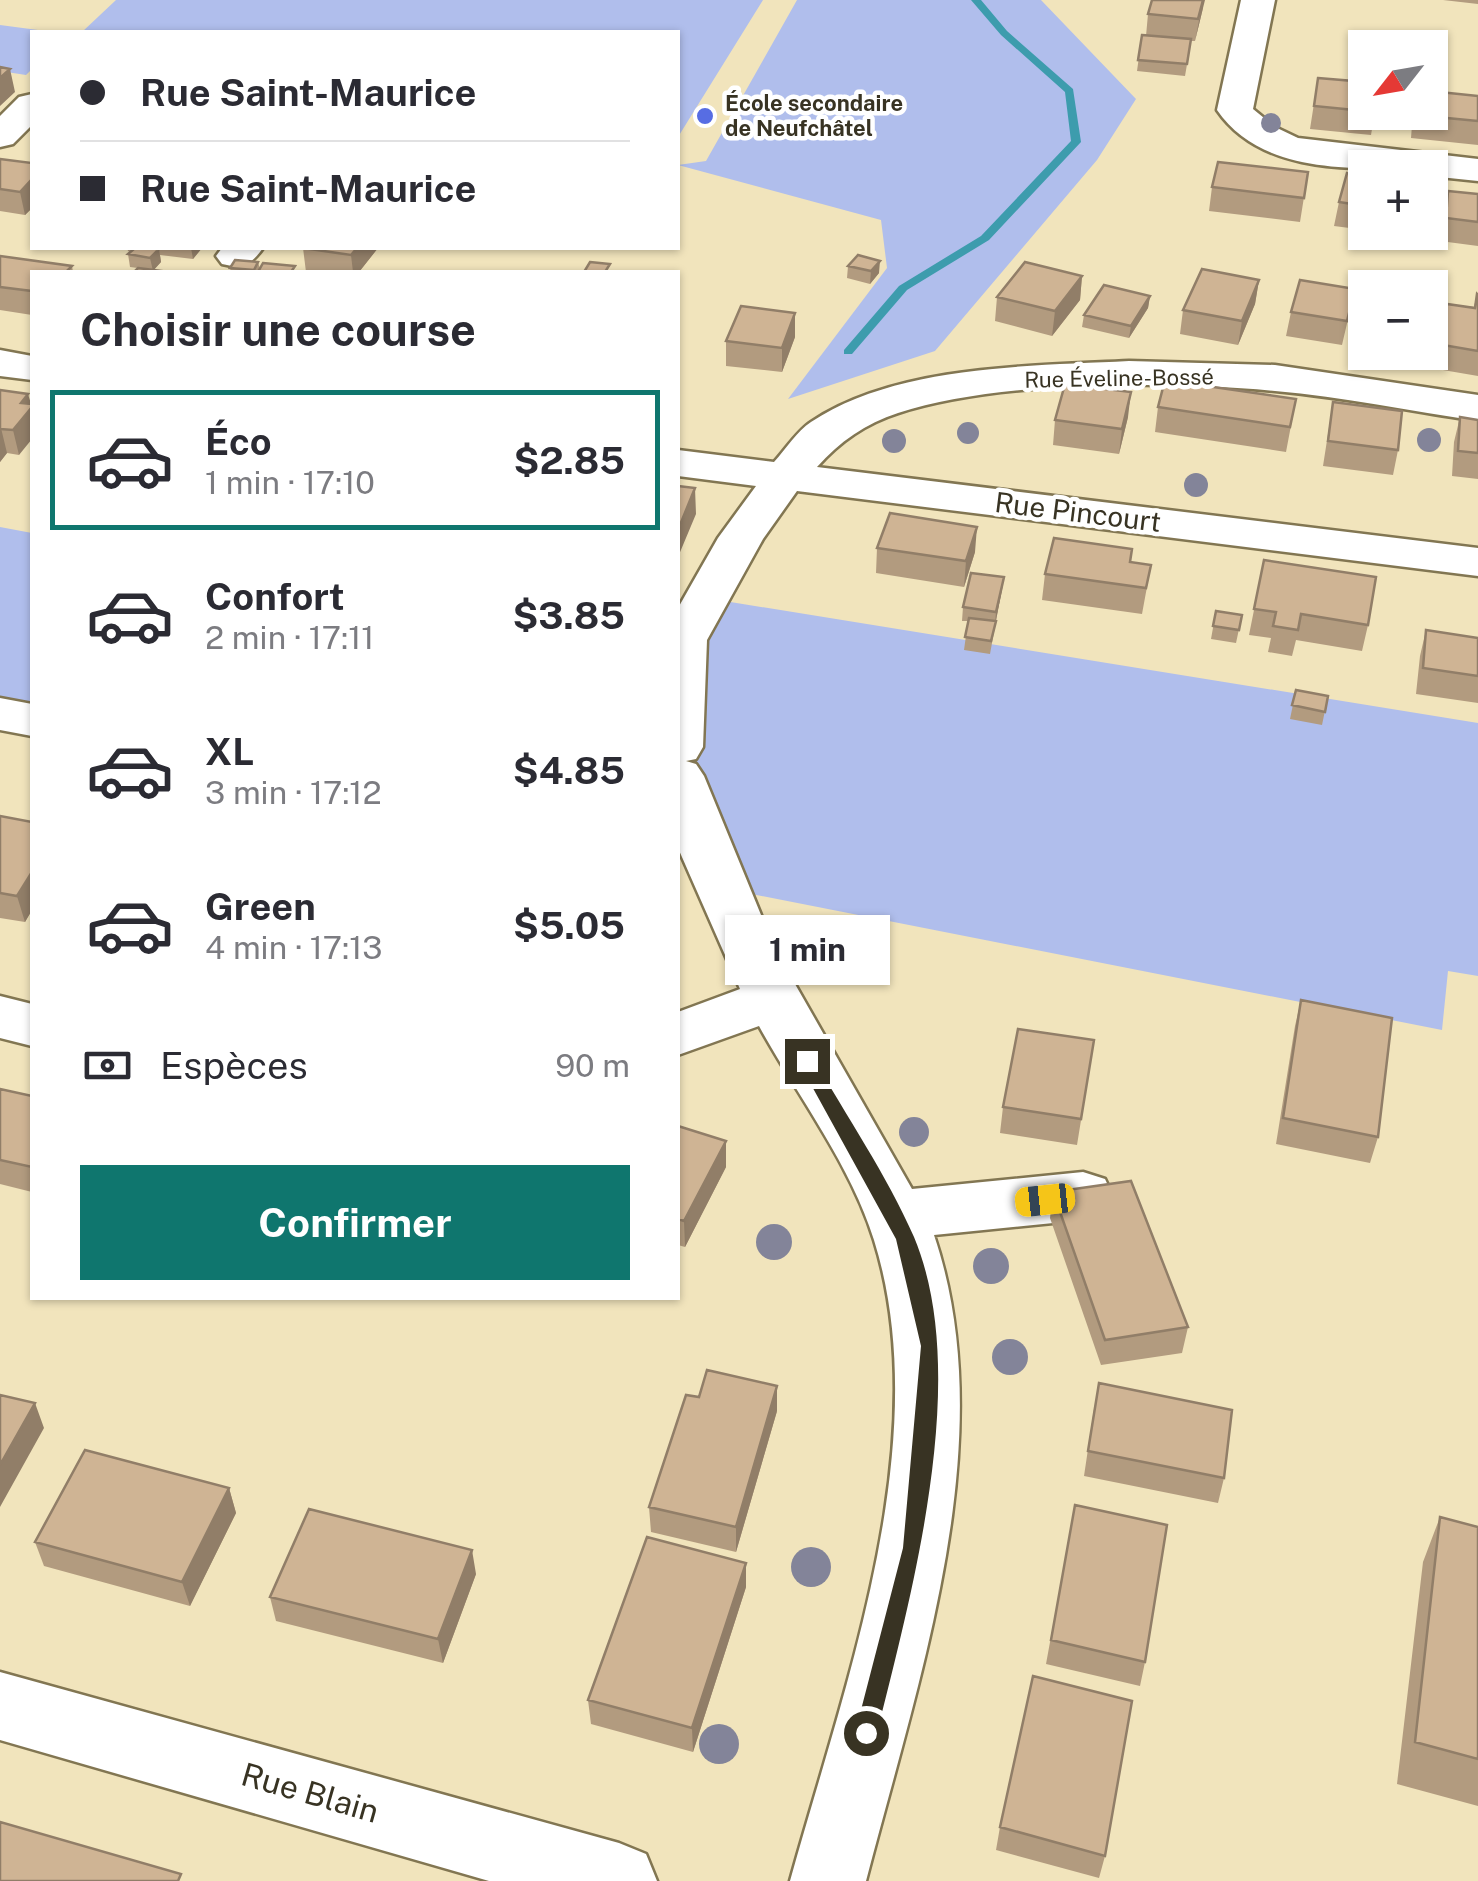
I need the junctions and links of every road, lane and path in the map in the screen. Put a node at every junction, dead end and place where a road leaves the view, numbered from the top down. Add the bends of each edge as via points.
1 (1258, 0) edge
2 (30, 107) edge
3 (0, 136) edge
4 (0, 150) edge
5 (30, 154) edge
6 (1478, 170) edge
7 (0, 363) edge
8 (30, 368) edge
9 (1478, 408) edge
10 (680, 463) edge
11 (786, 476) junction
12 (1478, 562) edge
13 (0, 714) edge
14 (30, 720) edge
15 (680, 743) edge
16 (680, 780) edge
17 (773, 999) junction
18 (0, 1017) edge
19 (30, 1024) edge
20 (680, 1033) edge
21 (1083, 1196) edge
22 (893, 1216) junction
23 (0, 1706) edge
24 (619, 1881) edge
25 (828, 1881) edge

1 - 6 street via 1236,110 1254,132 1295,149
2 - 3 street
4 - 5 street
7 - 8 street
9 - 11 street, Rue Éveline-Bossé via 1275,378 1128,374 992,381 884,403 825,432
10 - 11 street, Rue Pincourt
11 - 12 street, Rue Pincourt
11 - 15 street, Rue Éveline-Bossé via 741,538 683,640
13 - 14 street
16 - 17 street via 716,886
17 - 20 street
17 - 22 street
18 - 19 street
21 - 22 street
22 - 25 street via 906,1239 931,1346 913,1548
23 - 24 street, Rue Blain

